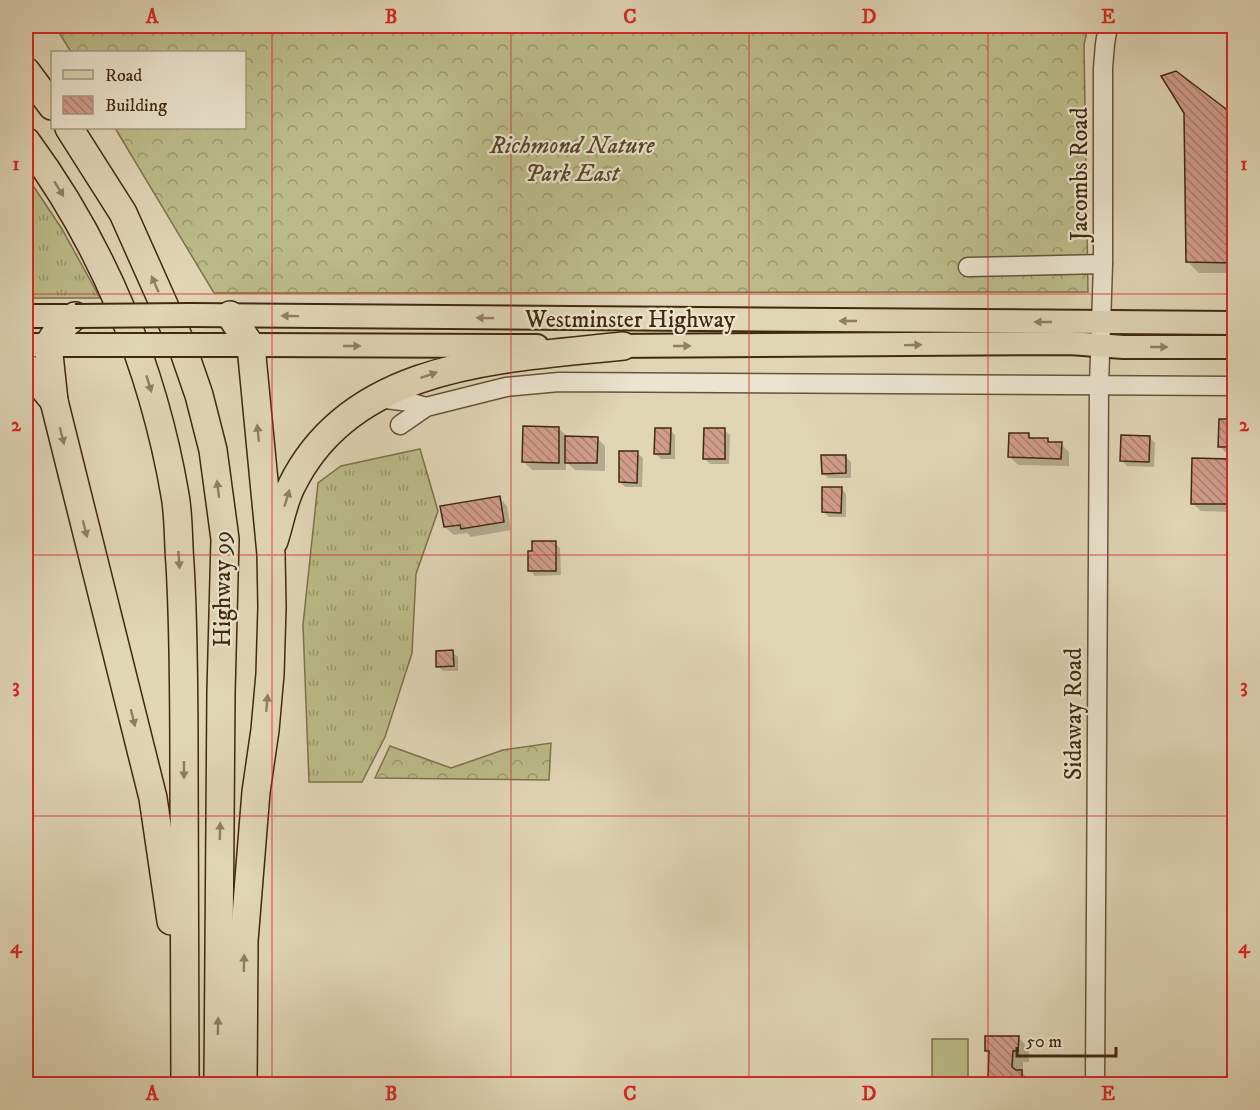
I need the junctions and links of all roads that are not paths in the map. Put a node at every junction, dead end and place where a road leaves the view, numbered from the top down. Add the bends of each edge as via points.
1 (1108, 26) edge
2 (26, 71) edge
3 (51, 105) edge
4 (70, 129) edge
5 (26, 141) edge
6 (1103, 264) junction
7 (968, 267) dead end
8 (219, 315) junction
9 (26, 316) edge
10 (75, 316) junction
11 (1234, 323) edge
12 (1101, 333) junction
13 (37, 345) edge
14 (251, 346) junction
15 (623, 346) junction
16 (1234, 347) edge
17 (26, 367) edge
18 (1099, 385) junction
19 (1234, 386) edge
20 (376, 398) junction
21 (54, 401) junction
22 (426, 407) junction
23 (400, 425) dead end
24 (271, 554) junction
25 (185, 978) junction
26 (185, 1084) edge
27 (218, 1084) edge
28 (243, 1084) edge
29 (1095, 1084) edge

1 - 6 street, Jacombs Road via 1103,68
2 - 3 highway
27 -> 4 highway, Highway 99 via 225,539 213,450 181,343 123,213
5 -> 25 highway, Highway 99 via 89,238 117,297 159,420 176,497 184,628
6 - 7 street
6 - 12 street, Jacombs Road
8 - 10 main road, Westminster Highway, bridge
12 -> 8 main road, Westminster Highway
8 - 14 highway
9 - 10 main road, Westminster Highway
10 - 13 highway
11 - 12 main road, Westminster Highway
15 -> 12 main road, Westminster Highway
12 -> 16 main road, Westminster Highway via 1123,346
12 - 18 street, Sidaway Road
13 - 14 main road, Westminster Highway, bridge
13 - 21 highway
14 -> 15 main road, Westminster Highway
24 -> 14 highway
20 -> 15 highway via 407,383 473,363
17 - 21 highway
18 - 19 street
18 - 22 street via 559,382 506,387
18 - 29 street, Sidaway Road
20 - 22 street
24 -> 20 highway via 291,485 319,443 347,416
21 -> 25 highway via 153,798 172,931
22 - 23 street
28 -> 24 highway via 244,941 270,674
25 - 26 highway, Highway 99

